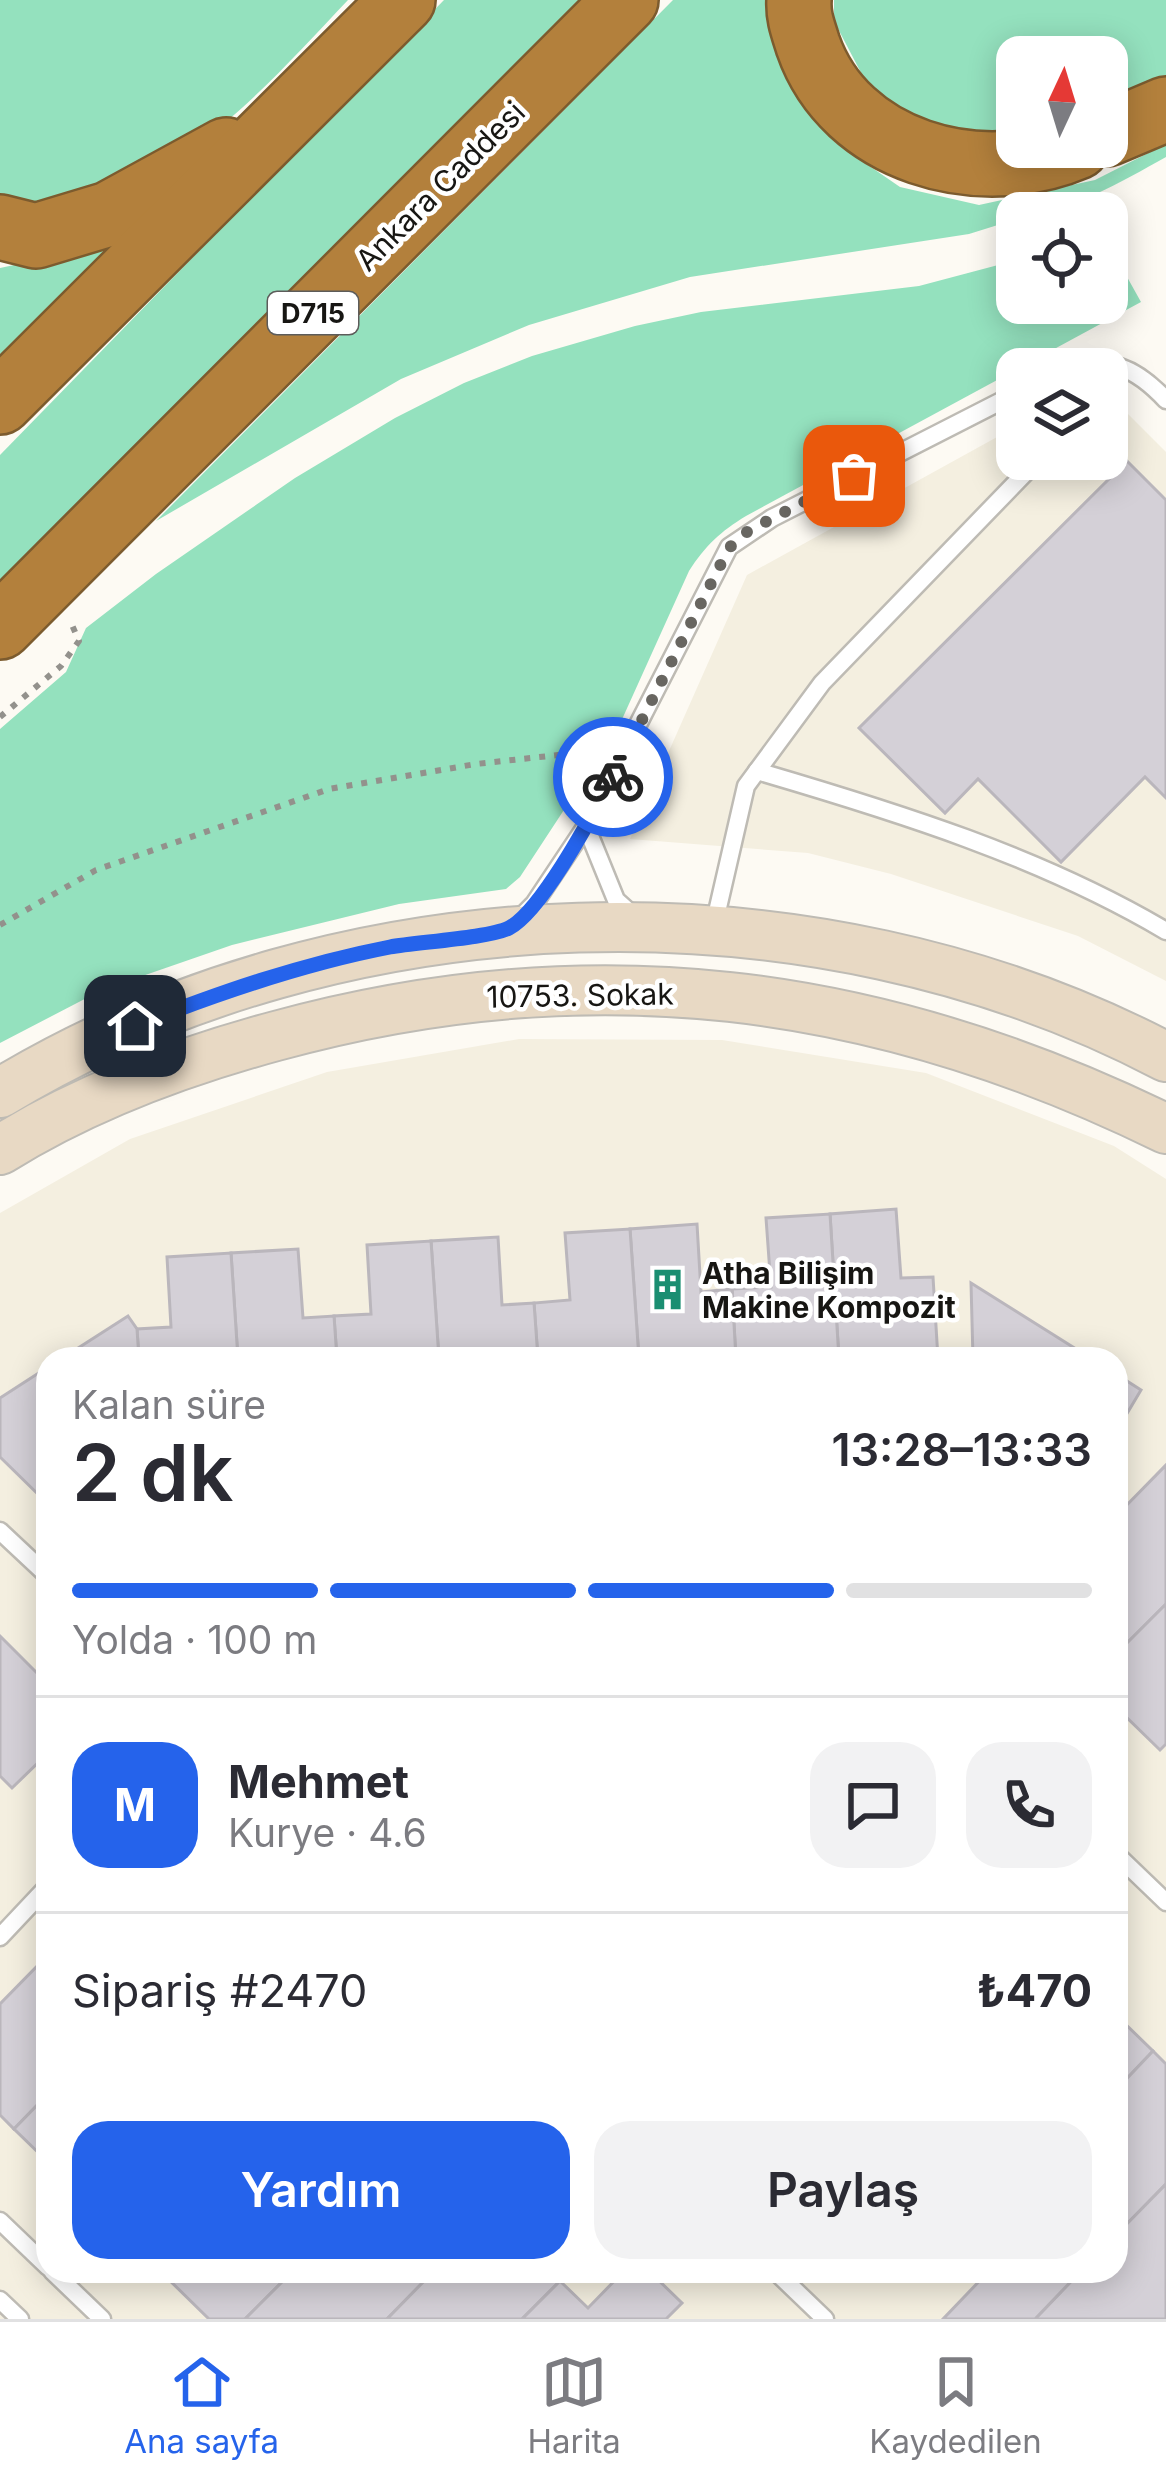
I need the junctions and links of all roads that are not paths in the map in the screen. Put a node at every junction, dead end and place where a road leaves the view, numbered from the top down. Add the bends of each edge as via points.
1 (403, 0) edge
2 (626, 0) edge
3 (799, 0) edge
4 (1166, 109) edge
5 (290, 115) junction
6 (1128, 125) edge
7 (996, 163) edge
8 (0, 227) edge
9 (1128, 368) edge
10 (1166, 400) edge
11 (0, 402) edge
12 (996, 405) edge
13 (1018, 480) edge
14 (0, 627) edge
15 (757, 771) junction
16 (586, 826) junction
17 (652, 927) junction
18 (507, 929) junction
19 (713, 932) junction
20 (1166, 932) edge
21 (1166, 1057) edge
22 (0, 1093) edge
23 (1166, 1129) edge
24 (0, 1150) edge
25 (0, 1531) edge
26 (36, 1565) edge
27 (1128, 1866) edge
28 (36, 1899) edge
29 (1166, 1902) edge
30 (0, 1937) edge
31 (0, 2221) edge
32 (36, 2256) edge
33 (65, 2283) edge
34 (788, 2283) edge
35 (0, 2300) edge
36 (20, 2319) edge
37 (102, 2319) edge
38 (825, 2319) edge

1 - 5 highway
2 - 14 highway, Ankara Caddesi / D715
3 - 7 highway via 815,66 848,113 887,141
4 - 6 highway
5 - 8 highway via 110,214 37,236
5 - 11 highway
9 - 10 lane
12 - 16 lane via 772,518 729,548
13 - 15 lane via 822,683
15 - 19 lane via 746,786
15 - 20 lane via 880,807 1104,894
16 - 17 lane via 616,900
16 - 18 lane via 534,904
17 - 18 street
17 - 19 street
18 - 22 street via 261,979 135,1026
19 - 21 street via 827,946 971,980
23 - 24 street, 10753. Sokak via 1026,1065 874,1021 711,993 560,989 416,1004 259,1040 129,1084
25 - 26 lane
27 - 29 lane
28 - 30 lane
31 - 32 lane
33 - 37 lane
34 - 38 lane
35 - 36 lane

